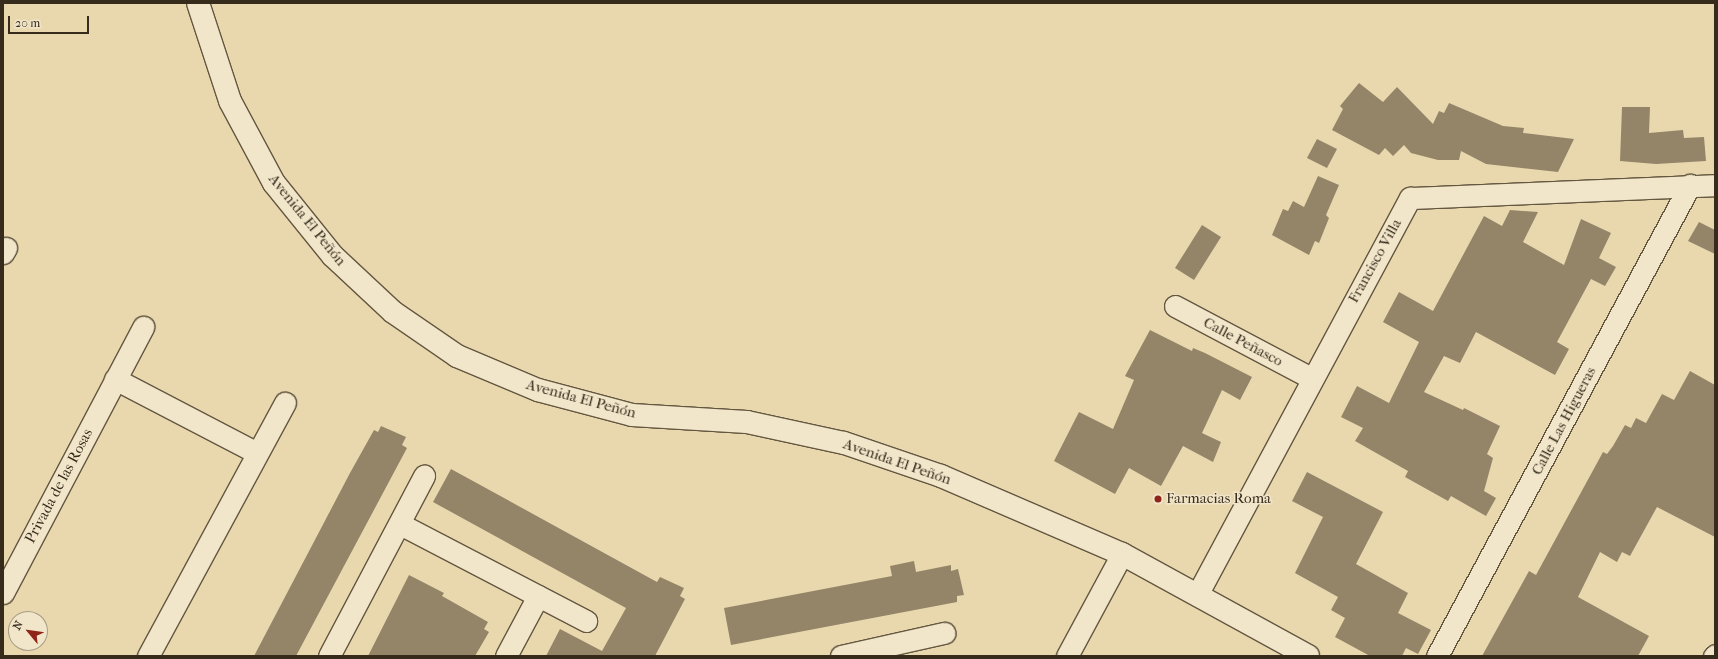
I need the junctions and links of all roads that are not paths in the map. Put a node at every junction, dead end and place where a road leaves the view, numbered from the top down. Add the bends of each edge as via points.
1 (198, 3) edge
2 (1690, 185) junction
3 (1715, 185) edge
4 (1175, 306) dead end
5 (143, 327) dead end
6 (1311, 378) junction
7 (115, 379) junction
8 (285, 402) dead end
9 (257, 452) junction
10 (424, 476) dead end
11 (400, 524) junction
12 (1122, 554) junction
13 (3, 593) edge
14 (1197, 595) junction
15 (538, 596) junction
16 (586, 621) dead end
17 (944, 633) dead end
18 (852, 655) edge
19 (1304, 655) edge
20 (148, 656) edge
21 (329, 656) edge
22 (506, 656) edge
23 (1067, 656) edge
24 (1437, 656) edge

1 - 12 street, Avenida El Peñón via 230,101 274,183 338,262 393,312 457,356 538,390 632,415 747,422 844,443 941,476
2 - 3 street, Francisco Villa
2 - 6 street, Francisco Villa via 1410,198
2 - 24 street, Calle Las Higueras
4 - 6 street, Calle Peñasco
5 - 7 street, Privada de las Rosas
6 - 14 street, Francisco Villa
7 - 9 street
7 - 13 street, Privada de las Rosas
8 - 9 street
9 - 20 street
10 - 11 street
11 - 15 street
11 - 21 street
12 - 14 street, Avenida El Peñón
12 - 23 street
14 - 19 street, Avenida El Peñón
15 - 16 street
15 - 22 street
17 - 18 street

